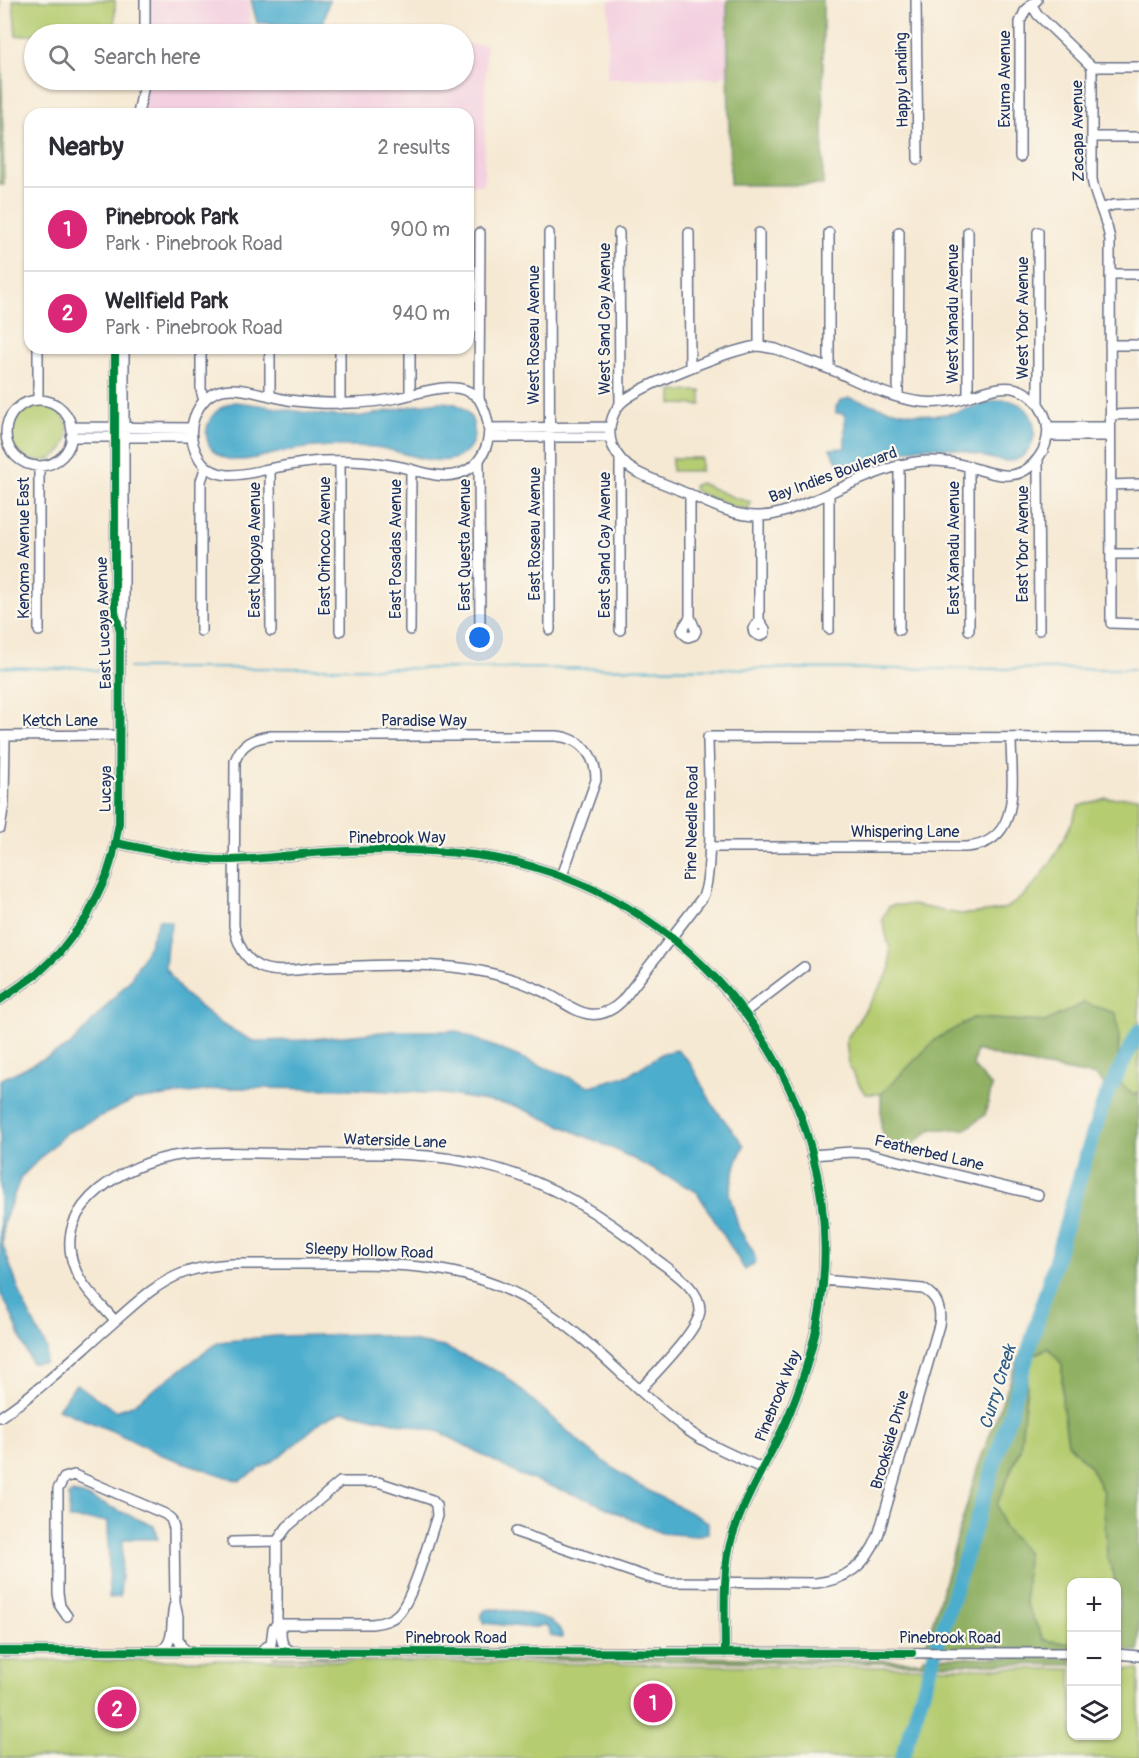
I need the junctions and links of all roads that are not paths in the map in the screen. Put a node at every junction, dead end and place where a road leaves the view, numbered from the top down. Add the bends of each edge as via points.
1 (146, 0) edge
2 (916, 0) edge
3 (1034, 2) edge
4 (145, 24) edge
5 (1092, 67) junction
6 (1139, 68) edge
7 (143, 90) edge
8 (139, 108) edge
9 (1092, 137) junction
10 (1139, 137) edge
11 (1020, 157) dead end
12 (918, 159) dead end
13 (1139, 204) edge
14 (1101, 209) junction
15 (829, 232) dead end
16 (899, 232) dead end
17 (968, 232) dead end
18 (1038, 232) dead end
19 (480, 233) dead end
20 (549, 233) dead end
21 (619, 233) dead end
22 (689, 233) dead end
23 (759, 233) dead end
24 (1110, 274) junction
25 (1139, 274) edge
26 (759, 345) junction
27 (1110, 345) junction
28 (1139, 345) edge
29 (38, 354) edge
30 (119, 354) edge
31 (201, 354) edge
32 (270, 354) edge
33 (340, 354) edge
34 (410, 354) edge
35 (690, 368) junction
36 (829, 369) junction
37 (410, 395) junction
38 (270, 396) junction
39 (969, 396) junction
40 (898, 397) junction
41 (479, 399) junction
42 (38, 400) junction
43 (204, 401) junction
44 (340, 404) junction
45 (620, 404) junction
46 (1038, 404) junction
47 (1110, 414) junction
48 (1139, 414) edge
49 (610, 427) junction
50 (1110, 431) junction
51 (3, 432) edge
52 (71, 432) junction
53 (489, 432) junction
54 (549, 432) junction
55 (1048, 432) junction
56 (119, 433) junction
57 (192, 433) junction
58 (610, 437) junction
59 (1038, 458) junction
60 (620, 459) junction
61 (479, 460) junction
62 (340, 461) junction
63 (899, 465) junction
64 (39, 466) junction
65 (206, 466) junction
66 (969, 466) junction
67 (270, 469) junction
68 (411, 469) junction
69 (1139, 484) edge
70 (1110, 485) junction
71 (829, 494) junction
72 (690, 495) junction
73 (759, 516) junction
74 (1111, 554) junction
75 (1139, 554) edge
76 (690, 617) dead end
77 (759, 620) dead end
78 (1139, 624) edge
79 (410, 630) dead end
80 (480, 630) dead end
81 (550, 630) dead end
82 (620, 630) dead end
83 (829, 630) dead end
84 (899, 630) dead end
85 (969, 630) dead end
86 (1039, 630) dead end
87 (39, 631) dead end
88 (201, 631) dead end
89 (270, 631) dead end
90 (340, 631) dead end
91 (120, 735) junction
92 (3, 736) edge
93 (1011, 738) junction
94 (1139, 738) edge
95 (0, 828) edge
96 (116, 843) junction
97 (709, 847) junction
98 (234, 860) junction
99 (562, 876) junction
100 (672, 938) junction
101 (804, 968) dead end
102 (0, 1000) edge
103 (745, 1012) junction
104 (812, 1155) junction
105 (1038, 1195) dead end
106 (823, 1280) junction
107 (115, 1321) junction
108 (640, 1390) junction
109 (0, 1417) edge
110 (763, 1469) junction
111 (516, 1532) dead end
112 (276, 1541) junction
113 (232, 1542) dead end
114 (727, 1584) junction
115 (175, 1603) junction
116 (67, 1616) dead end
117 (276, 1624) junction
118 (0, 1651) edge
119 (159, 1651) junction
120 (187, 1651) junction
121 (259, 1651) junction
122 (294, 1651) junction
123 (725, 1653) junction
124 (1067, 1653) edge
125 (1121, 1654) edge
126 (1139, 1656) edge

1 - 4 street
2 - 12 street, Happy Landing
3 - 5 street, Zacapa Avenue via 1038,15
3 - 11 street, Exuma Avenue via 1022,16 1020,28
5 - 6 street
5 - 9 street, Zacapa Avenue
7 - 8 street
9 - 10 street
9 - 14 street, Zacapa Avenue via 1092,179
13 - 14 street
14 - 24 street, Zacapa Avenue via 1109,233
15 - 36 street
16 - 40 street
17 - 39 street, West Xanadu Avenue
18 - 46 street, West Ybor Avenue
19 - 41 street
20 - 54 street, West Roseau Avenue
21 - 45 street, West Sand Cay Avenue
22 - 35 street
23 - 26 street
24 - 25 street
24 - 27 street, Zacapa Avenue
26 - 35 street
26 - 36 street
27 - 28 street
27 - 47 street, Zacapa Avenue
29 - 42 street
30 - 56 street, East Lucaya Avenue
31 - 43 street
32 - 38 street
33 - 44 street
34 - 37 street
35 - 45 street via 640,390
36 - 40 street
37 - 41 street via 451,388 467,391
37 - 44 street
38 - 43 street via 232,389 213,393
38 - 44 street
39 - 40 street via 931,403
39 - 46 street via 1007,387 1027,393
41 - 53 street
42 - 51 street via 17,408
42 - 52 street via 56,405 68,418
43 - 57 street via 195,416
45 - 49 street
46 - 55 street
47 - 48 street
47 - 50 street, Zacapa Avenue
49 - 54 street
49 - 58 street
50 - 55 street
50 - 70 street, Zacapa Avenue
51 - 64 street via 21,461
52 - 56 street
52 - 64 street via 61,458
53 - 54 street
53 - 61 street
54 - 58 street
54 - 81 street, East Roseau Avenue
55 - 59 street
56 - 57 street
56 - 91 street, East Lucaya Avenue via 120,561 116,617 120,631
57 - 65 street via 198,456
58 - 60 street
59 - 66 street, Bay Indies Boulevard via 1024,471 1011,475
59 - 86 street, East Ybor Avenue
60 - 72 street, Bay Indies Boulevard via 633,470
60 - 82 street, East Sand Cay Avenue
61 - 68 street via 464,472 452,475
61 - 80 street, East Questa Avenue
62 - 67 street
62 - 68 street
62 - 90 street, East Orinoco Avenue
63 - 66 street, Bay Indies Boulevard via 935,461
63 - 71 street, Bay Indies Boulevard
63 - 84 street
64 - 87 street, Kenoma Avenue East
65 - 67 street via 236,476
65 - 88 street via 201,482
66 - 85 street, East Xanadu Avenue
67 - 89 street, East Nogoya Avenue
68 - 79 street, East Posadas Avenue
69 - 70 street
70 - 74 street, Zacapa Avenue
71 - 73 street, Bay Indies Boulevard via 786,512
71 - 83 street
72 - 73 street, Bay Indies Boulevard via 740,514
72 - 76 street
73 - 77 street
74 - 75 street
74 - 78 street, Zacapa Avenue via 1111,623
91 - 92 street, Ketch Lane
91 - 96 street, Lucaya
92 - 95 street via 4,803
93 - 94 street, Pine Needle Road
93 - 97 street, Whispering Lane via 1011,810 1001,832 984,844
93 - 97 street, Pine Needle Road via 708,737
96 - 98 street, Pinebrook Way via 199,859
96 - 102 street, Lucaya via 102,887 79,929 43,969
97 - 100 street, Pine Needle Road via 706,890
98 - 99 street, Pinebrook Way via 342,852 441,852 495,858
98 - 99 street, Paradise Way via 235,761 245,744 256,738 556,736 582,746 592,758 596,772 594,788
98 - 100 street, Pine Needle Road via 235,936 247,957 268,969 465,968 514,980 582,1012 597,1014 622,1001
99 - 100 street, Pinebrook Way via 618,902
100 - 103 street, Pinebrook Way via 710,971
101 - 103 street
103 - 104 street, Pinebrook Way via 782,1071
104 - 105 street, Featherbed Lane via 866,1153
104 - 106 street, Pinebrook Way via 823,1222
106 - 110 street, Pinebrook Way via 805,1372
106 - 114 street, Brookside Drive via 922,1289 933,1297 940,1311 878,1536 858,1567 835,1580
107 - 108 street, Sleepy Hollow Road via 161,1284 205,1267 428,1266 486,1280 527,1300 561,1322
107 - 108 street, Waterside Lane via 82,1282 73,1264 70,1245 74,1221 86,1201 126,1173 159,1160 201,1154 445,1157 511,1172 575,1200 625,1233 693,1291 700,1306 698,1320
107 - 109 street, Sleepy Hollow Road
108 - 110 street, Sleepy Hollow Road via 693,1434
110 - 114 street, Pinebrook Way via 731,1538
111 - 114 street via 658,1580
112 - 113 street
112 - 117 street
112 - 117 street via 286,1527 340,1482 383,1483 432,1500 437,1507 408,1599 394,1617 378,1623
114 - 123 street, Pinebrook Way
115 - 116 street via 175,1535 171,1519 70,1475 58,1489 57,1593
115 - 119 street via 170,1642
115 - 120 street via 179,1643
117 - 121 street via 271,1644
117 - 122 street via 281,1629 283,1645
118 - 119 street, Pinebrook Road
119 - 120 street, Pinebrook Road
120 - 121 street, Pinebrook Road
121 - 122 street, Pinebrook Road
122 - 123 street, Pinebrook Road
123 - 124 street, Pinebrook Road
125 - 126 street

